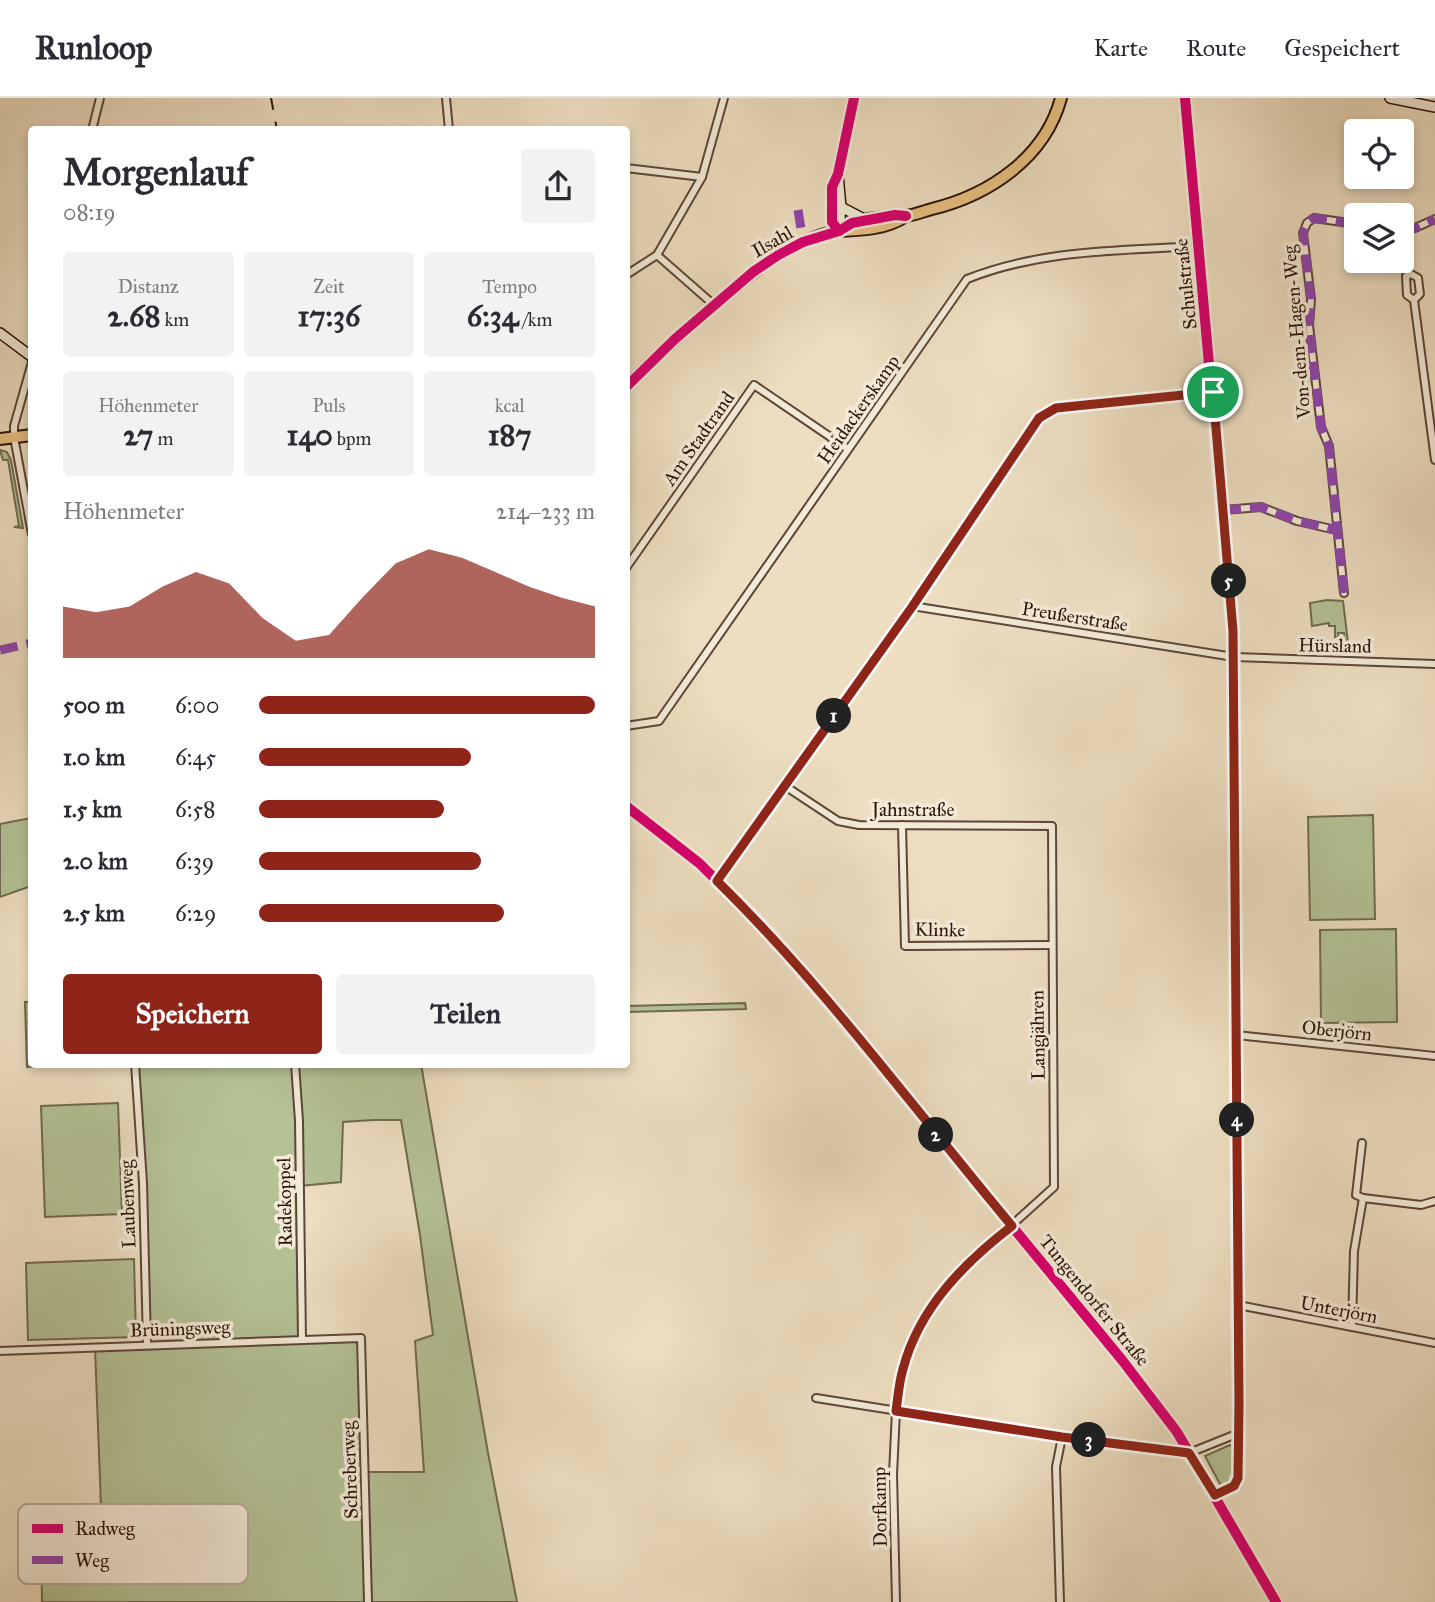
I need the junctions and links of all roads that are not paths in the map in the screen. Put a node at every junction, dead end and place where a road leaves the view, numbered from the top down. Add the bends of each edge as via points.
1 (100, 98) edge
2 (446, 98) edge
3 (724, 98) edge
4 (853, 98) edge
5 (1061, 98) edge
6 (1185, 98) edge
7 (1390, 98) edge
8 (1435, 107) edge
9 (93, 126) edge
10 (449, 126) edge
11 (630, 168) edge
12 (838, 174) junction
13 (702, 177) junction
14 (841, 207) junction
15 (906, 216) junction
16 (1435, 219) edge
17 (866, 220) junction
18 (1344, 222) edge
19 (1414, 228) edge
20 (839, 231) junction
21 (1198, 246) junction
22 (657, 255) junction
23 (630, 272) edge
24 (1414, 300) dead end
25 (714, 305) junction
26 (0, 333) edge
27 (28, 354) edge
28 (28, 376) edge
29 (630, 383) edge
30 (1213, 392) junction
31 (28, 435) edge
32 (14, 437) junction
33 (0, 439) edge
34 (848, 450) junction
35 (1435, 460) edge
36 (1223, 510) junction
37 (28, 512) edge
38 (1336, 530) junction
39 (630, 562) edge
40 (1344, 593) dead end
41 (912, 607) junction
42 (1234, 657) junction
43 (1435, 664) edge
44 (630, 725) edge
45 (785, 786) junction
46 (630, 809) edge
47 (902, 825) junction
48 (1052, 826) joint
49 (717, 881) junction
50 (1052, 945) junction
51 (1236, 1035) junction
52 (1435, 1056) edge
53 (135, 1068) edge
54 (295, 1068) edge
55 (1362, 1143) dead end
56 (1363, 1198) junction
57 (1435, 1201) edge
58 (1012, 1226) junction
59 (1238, 1305) junction
60 (1352, 1327) junction
61 (361, 1338) joint
62 (302, 1339) junction
63 (1435, 1343) edge
64 (147, 1344) junction
65 (0, 1351) edge
66 (816, 1398) dead end
67 (896, 1411) junction
68 (1239, 1433) junction
69 (1062, 1437) junction
70 (1189, 1453) junction
71 (1215, 1495) junction
72 (368, 1602) edge
73 (897, 1602) edge
74 (1060, 1602) edge
75 (1276, 1602) edge

1 - 9 street
2 - 10 street
3 - 13 street
4 - 12 main road
5 - 15 main road via 1035,148 993,185 960,202
6 - 21 street, Schulstraße
7 - 8 main road
11 - 13 street
12 - 14 main road
12 - 20 main road via 831,210
13 - 22 street
14 - 17 main road
14 - 20 main road
15 - 17 main road
15 - 20 main road via 897,223
16 - 19 street
17 - 20 main road
18 - 38 street, Von-dem-Hagen-Weg via 1314,218 1303,233 1311,338 1321,427 1329,446
20 - 25 main road, Ilsahl via 778,255
21 - 30 street, Schulstraße
21 - 34 street, Heidackerskamp via 1076,252 967,279
22 - 23 street
22 - 25 street
24 - 35 street
25 - 29 main road, Ilsahl
26 - 27 main road
28 - 32 street
30 - 36 street, Schulstraße
30 - 41 street via 1056,408 1039,418
31 - 32 main road
32 - 33 main road
32 - 37 street
34 - 39 street, Am Stadtrand via 754,385
34 - 44 street, Heidackerskamp via 659,721
36 - 38 street via 1261,507 1297,522
36 - 42 street, Schulstraße
38 - 40 street, Von-dem-Hagen-Weg
41 - 42 street, Preußerstraße
41 - 45 street
42 - 43 street, Hürsland
42 - 51 street, Schulstraße
45 - 47 street, Jahnstraße via 838,821
45 - 49 street
46 - 49 main road, Tungendorfer Straße
47 - 48 street, Jahnstraße
47 - 50 street, Klinke via 905,946
48 - 50 street, Langjähren
49 - 58 main road, Tungendorfer Straße via 764,927
50 - 58 street, Langjähren via 1054,1187
51 - 52 street, Oberjörn
51 - 59 street, Schulstraße
53 - 64 street, Laubenweg
54 - 62 street, Radekoppel
55 - 56 street via 1356,1195
56 - 57 street via 1421,1205
56 - 60 street via 1354,1251
58 - 67 street, Langjähren via 952,1279 932,1306 903,1368
58 - 70 main road, Tungendorfer Straße via 1136,1378
59 - 60 street, Unterjörn
59 - 68 street, Schulstraße
60 - 63 street, Unterjörn
61 - 62 street, Brüningsweg
61 - 72 street, Schreberweg
62 - 64 street, Brüningsweg
64 - 65 street, Brüningsweg
66 - 67 street
67 - 69 street
67 - 73 street, Dorfkamp
68 - 70 street
68 - 71 street, Schulstraße via 1238,1478 1234,1486
69 - 70 street
69 - 74 street via 1056,1466
70 - 71 main road, Tungendorfer Straße
71 - 75 main road, Tungendorfer Straße

